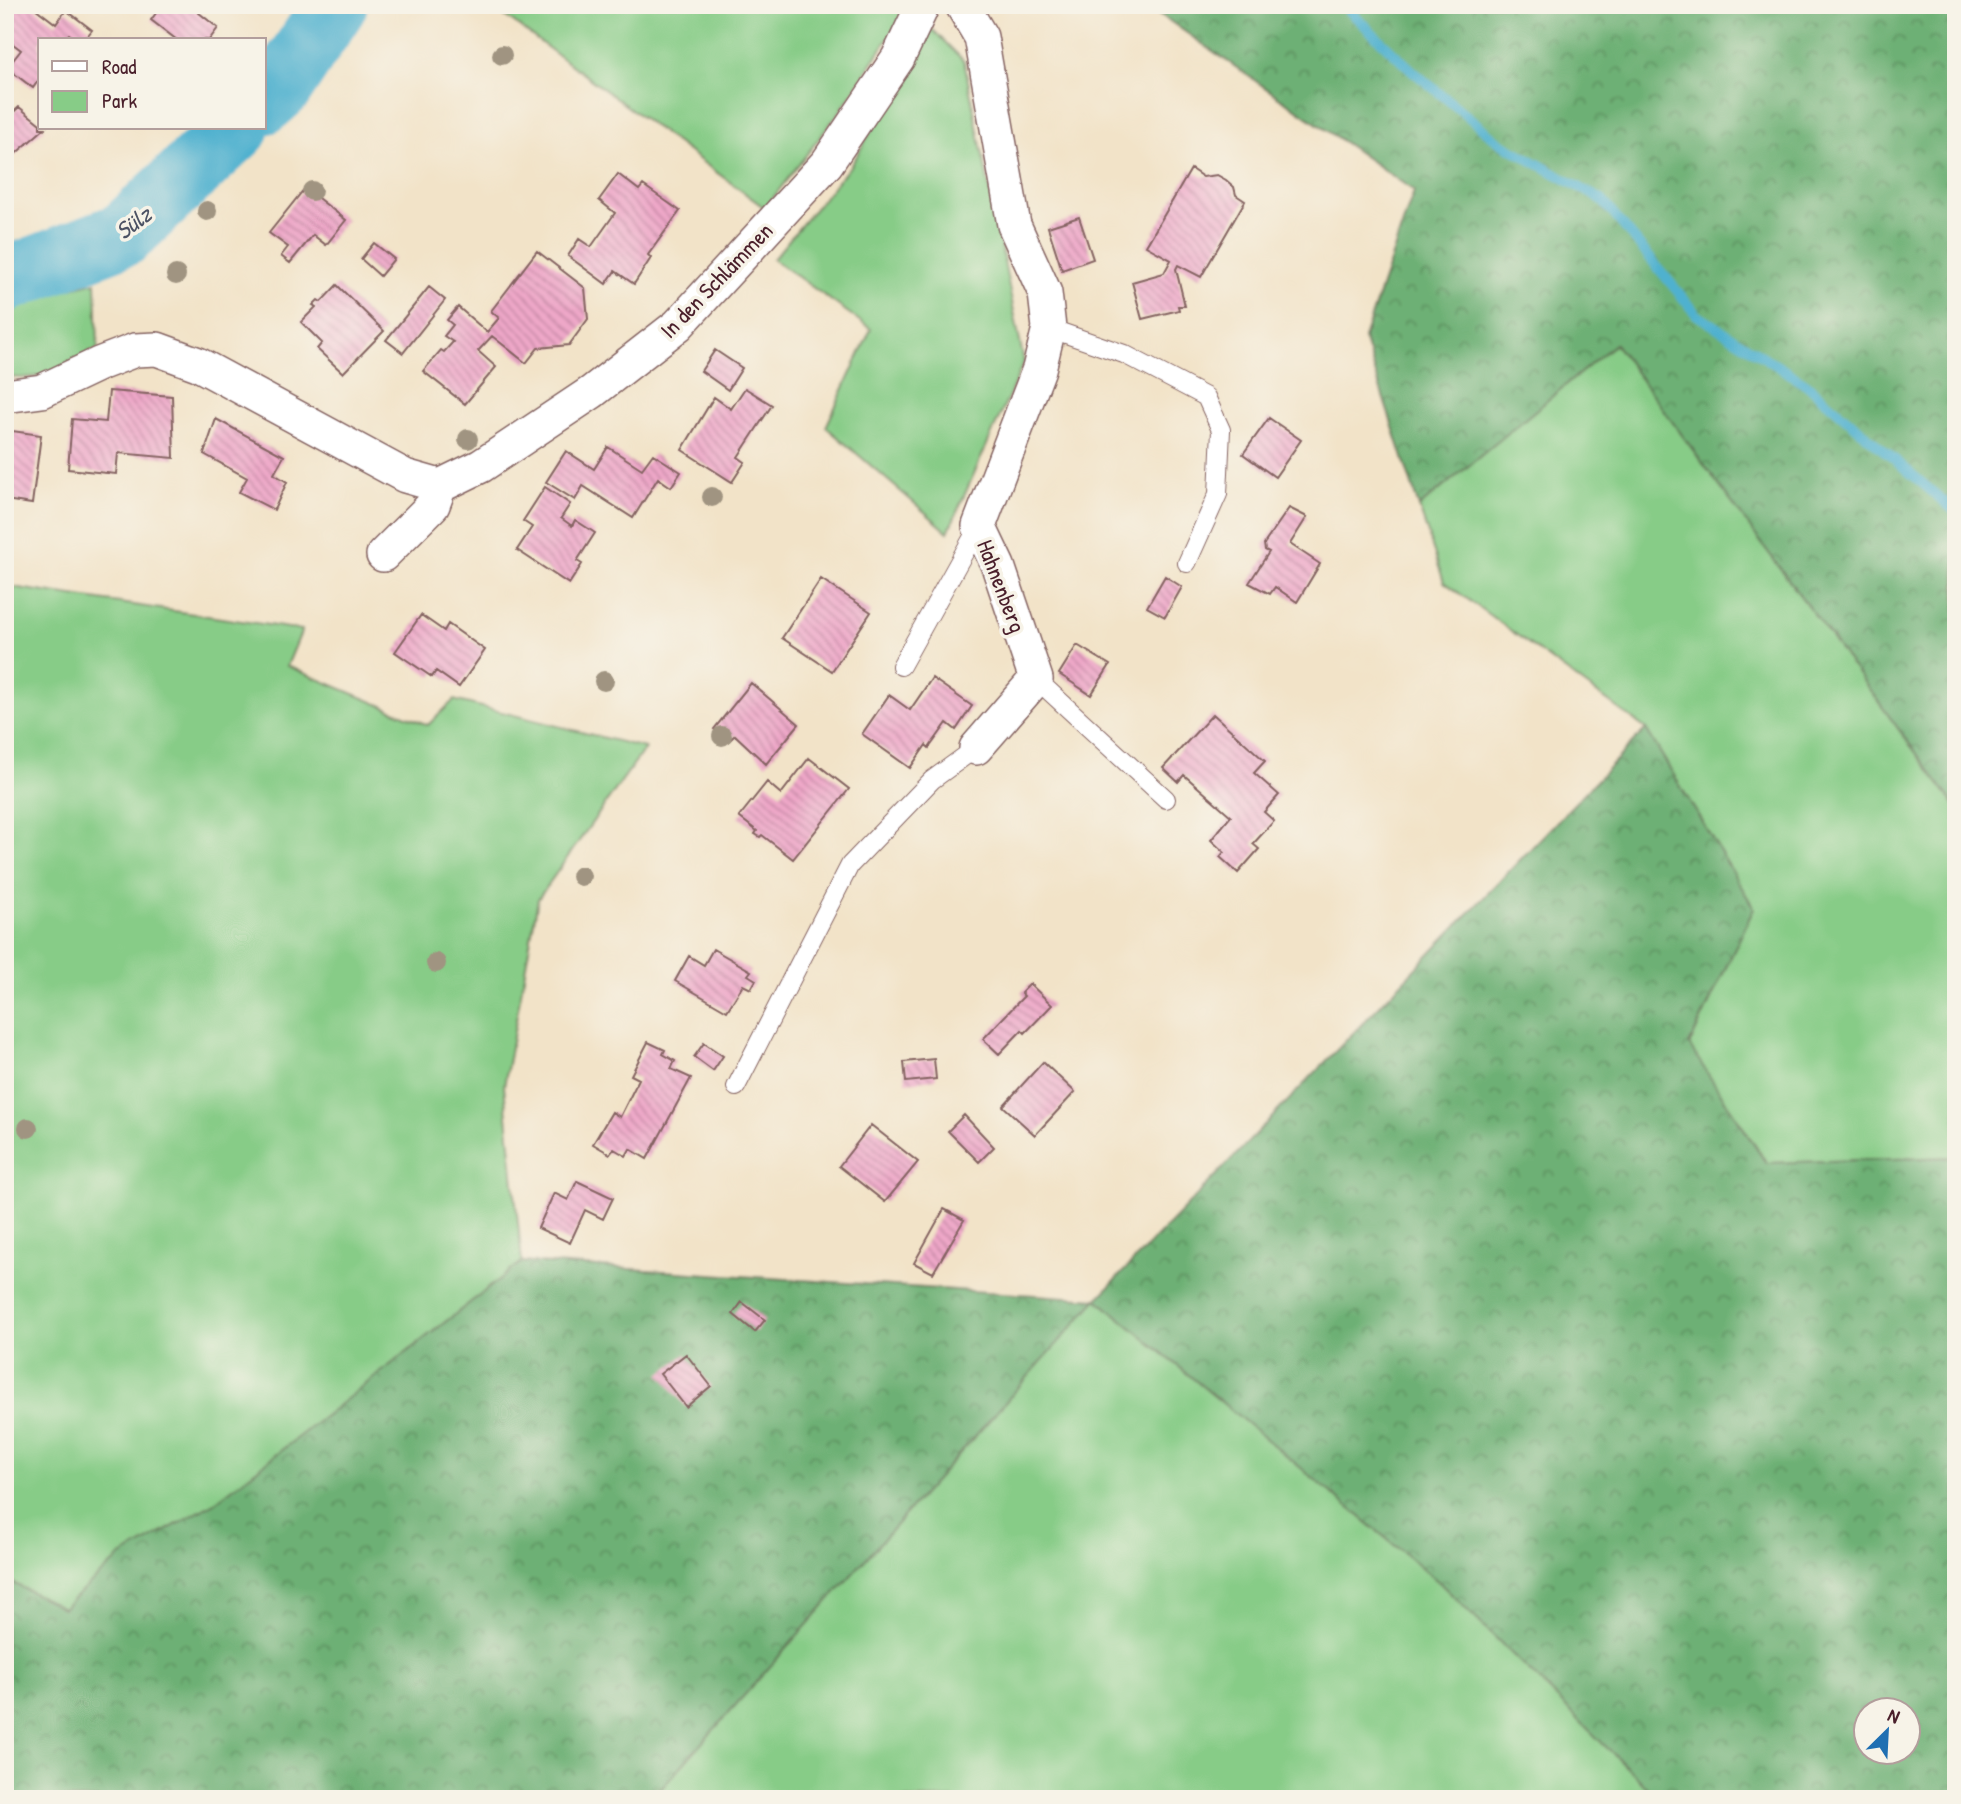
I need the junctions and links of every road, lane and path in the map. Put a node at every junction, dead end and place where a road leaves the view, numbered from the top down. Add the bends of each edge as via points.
1 (923, 5) edge
2 (961, 5) edge
3 (1049, 328) junction
4 (5, 396) edge
5 (440, 486) junction
6 (979, 526) junction
7 (383, 555) dead end
8 (1187, 563) dead end
9 (901, 666) dead end
10 (1036, 679) junction
11 (976, 748) joint
12 (1166, 799) dead end
13 (736, 1087) dead end

1 - 5 street, In den Schlämmen via 898,58 827,163 678,325 592,392 481,466
2 - 3 street, Hahnenberg via 981,37 1014,225 1045,293
3 - 6 street, Hahnenberg via 1039,369
3 - 8 lane via 1124,354 1206,397 1221,430 1217,494
4 - 5 street via 42,391 135,350 157,349 198,364 405,476
5 - 7 street via 433,505
6 - 9 lane
6 - 10 street, Hahnenberg via 998,566
10 - 11 street
10 - 12 lane
11 - 13 lane via 932,780 850,865

